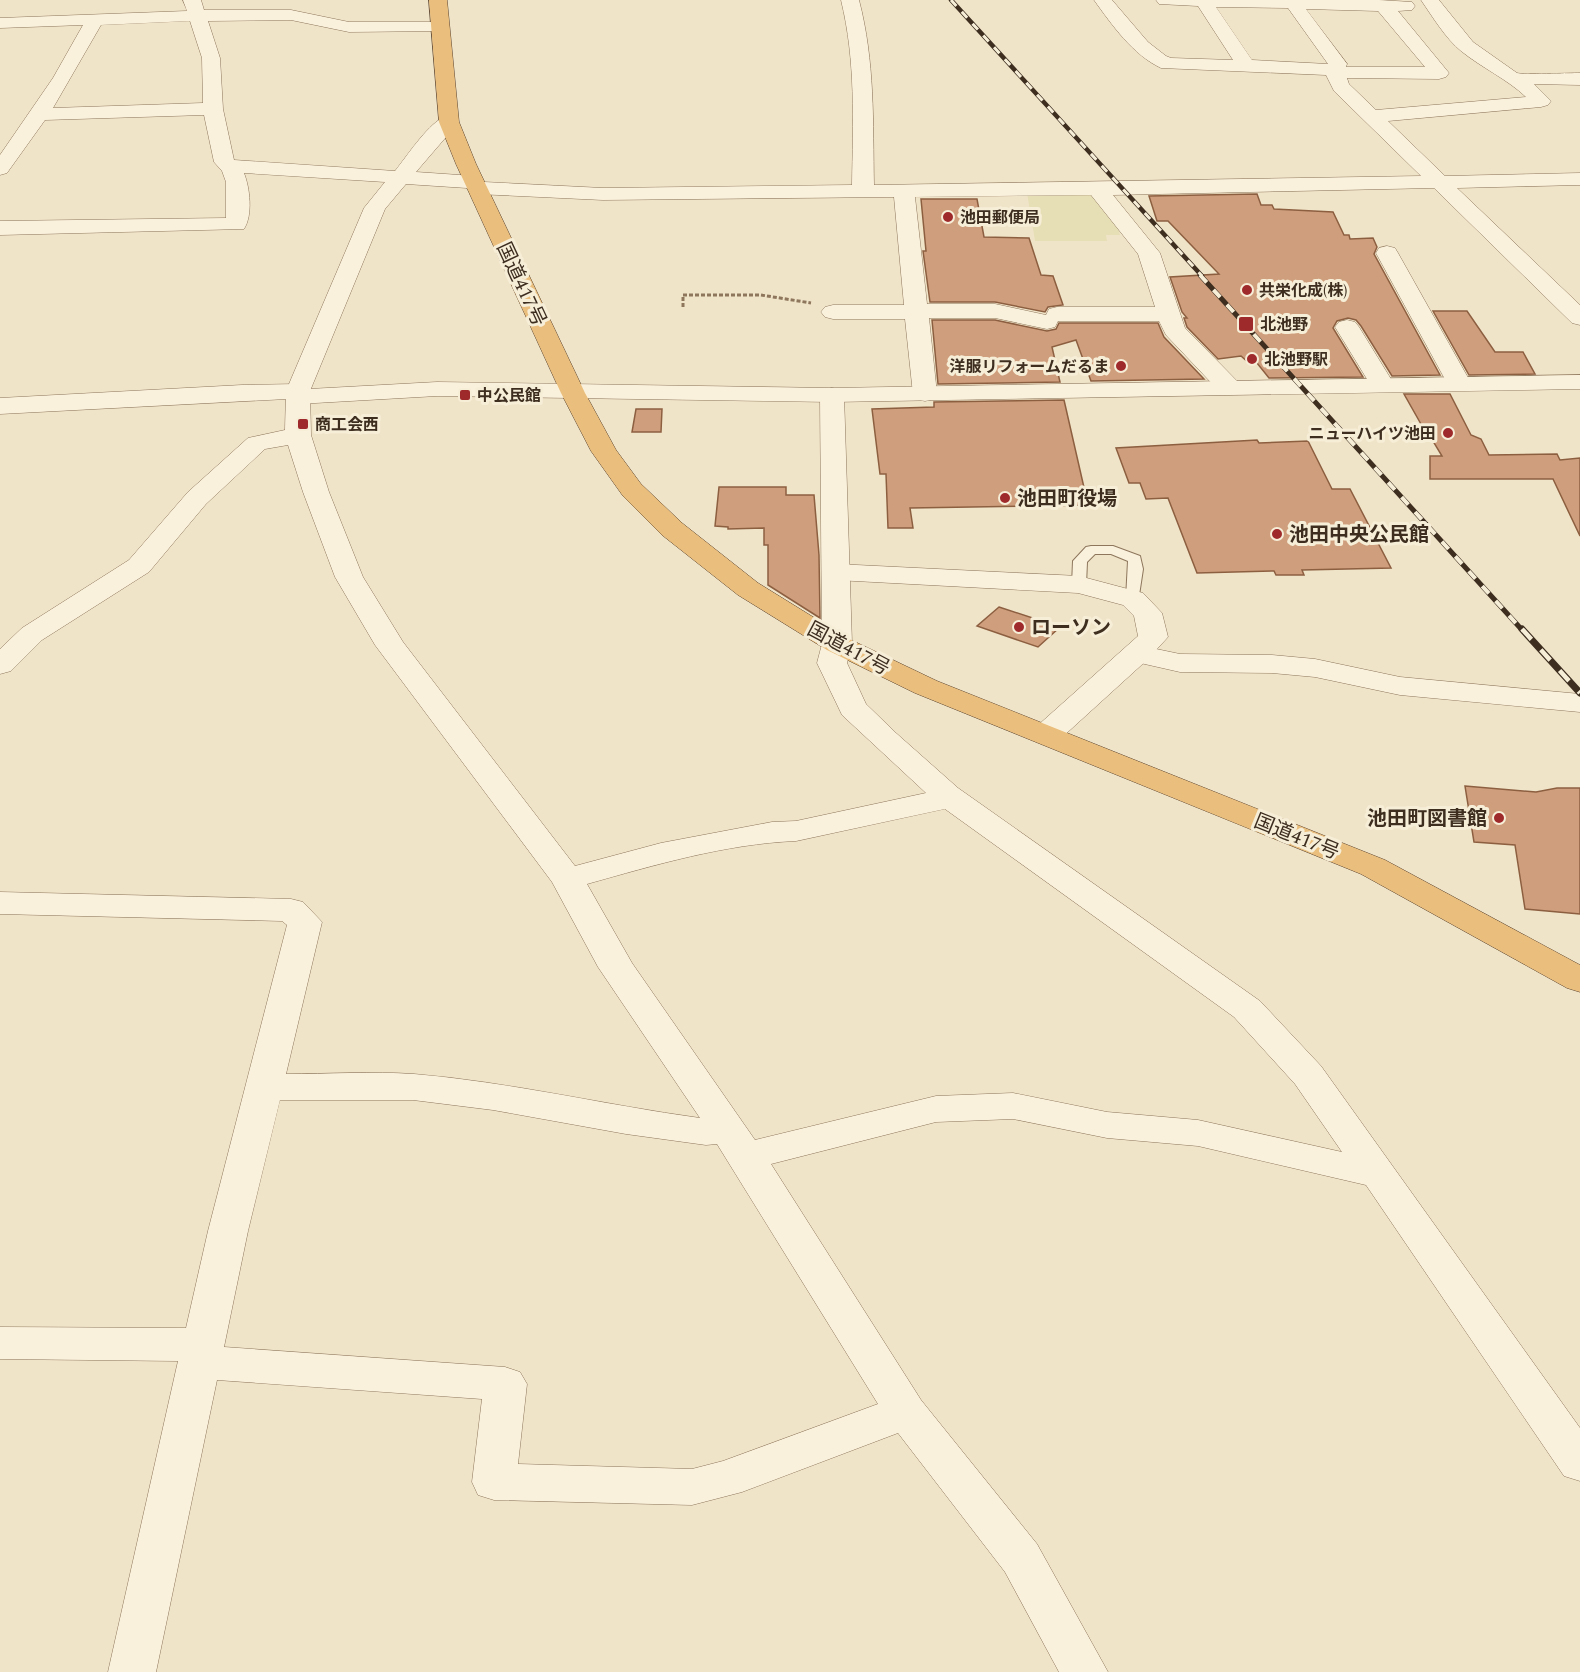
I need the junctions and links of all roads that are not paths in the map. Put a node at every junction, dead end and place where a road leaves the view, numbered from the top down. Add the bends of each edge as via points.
1 (850, 0) edge
2 (1103, 0) edge
3 (1165, 0) edge
4 (1211, 1) edge
5 (1293, 3) junction
6 (1432, 4) edge
7 (1384, 6) junction
8 (196, 8) edge
9 (439, 13) edge
10 (95, 19) junction
11 (0, 23) edge
12 (1247, 66) junction
13 (1335, 69) junction
14 (1580, 79) edge
15 (1520, 81) junction
16 (213, 109) junction
17 (40, 114) junction
18 (1373, 116) junction
19 (448, 122) junction
20 (232, 168) junction
21 (0, 169) edge
22 (400, 178) junction
23 (1580, 179) edge
24 (1439, 182) junction
25 (1311, 184) junction
26 (476, 185) junction
27 (1210, 187) junction
28 (1097, 189) junction
29 (863, 191) junction
30 (904, 191) junction
31 (1322, 206) dead end
32 (1220, 209) dead end
33 (0, 228) edge
34 (1387, 254) dead end
35 (838, 312) road end
36 (916, 312) junction
37 (1169, 314) junction
38 (1580, 318) edge
39 (1347, 327) dead end
40 (1580, 382) edge
41 (1459, 383) junction
42 (1382, 384) junction
43 (1229, 387) junction
44 (573, 393) junction
45 (298, 394) junction
46 (925, 394) junction
47 (832, 395) junction
48 (0, 406) edge
49 (298, 435) junction
50 (836, 572) junction
51 (1079, 585) junction
52 (1133, 599) junction
53 (837, 645) junction
54 (1137, 654) junction
55 (0, 665) edge
56 (1580, 703) edge
57 (1047, 734) junction
58 (947, 795) junction
59 (567, 879) junction
60 (0, 903) edge
61 (1580, 980) edge
62 (265, 1087) junction
63 (737, 1143) junction
64 (1377, 1174) junction
65 (0, 1343) edge
66 (201, 1354) junction
67 (906, 1412) junction
68 (1580, 1463) edge
69 (132, 1672) edge
70 (1084, 1672) edge

1 - 29 street via 863,62
2 - 12 street via 1159,61
3 - 4 street
4 - 5 street
4 - 12 street
5 - 7 street
5 - 13 street via 1338,64
6 - 7 street
6 - 15 street via 1466,46
7 - 13 street via 1439,73 1354,74
8 - 9 street via 291,15 349,27
8 - 10 street
8 - 16 street via 211,58
9 - 19 highway, 国道417号
10 - 11 street
10 - 17 street
12 - 13 street
13 - 18 street via 1341,87
14 - 15 street
15 - 18 street via 1541,101
16 - 17 street
16 - 20 street via 224,162
17 - 21 street
18 - 24 street
19 - 22 street
19 - 26 highway, 国道417号
20 - 22 street
20 - 33 street via 239,189 236,224
22 - 26 street
22 - 45 street via 375,208
23 - 24 street
24 - 25 street
24 - 38 street
25 - 27 street
25 - 31 street
26 - 29 street via 603,194
26 - 44 highway, 国道417号
27 - 28 street
27 - 32 street
28 - 30 street
28 - 37 street via 1149,253
29 - 30 street
30 - 36 street
34 - 41 street
35 - 36 street
36 - 37 street via 995,312 1052,318
36 - 46 street
37 - 43 street via 1174,330
39 - 42 street
40 - 41 street
41 - 42 street
42 - 43 street
43 - 46 street
44 - 45 street via 437,389
44 - 47 street
44 - 53 highway, 国道417号 via 604,451 632,490 672,529 748,590
45 - 48 street via 242,392
45 - 49 street
46 - 47 street
47 - 50 street
49 - 55 street via 258,443 197,498 139,566 32,634
49 - 59 street via 349,577 390,645
50 - 51 street
50 - 53 street
51 - 52 street
51 - 52 lane via 1080,561 1091,550 1113,550 1136,559
52 - 54 street via 1148,613 1153,637
53 - 57 highway, 国道417号 via 926,687
53 - 58 street via 832,663 853,708
54 - 56 street via 1180,663 1315,668 1400,686
54 - 57 street
57 - 61 highway, 国道417号 via 1372,867
58 - 59 street via 932,803 796,831 661,853
58 - 64 street via 1247,1009 1308,1075
59 - 63 street via 616,967
60 - 62 street via 291,910 304,922
62 - 63 street via 413,1087 706,1132
62 - 66 street
63 - 64 street via 936,1109 1013,1106 1107,1125 1198,1133
63 - 67 street
64 - 68 street
65 - 66 street
66 - 67 street via 505,1384 494,1482 692,1488
66 - 69 street
67 - 70 street via 1021,1558

